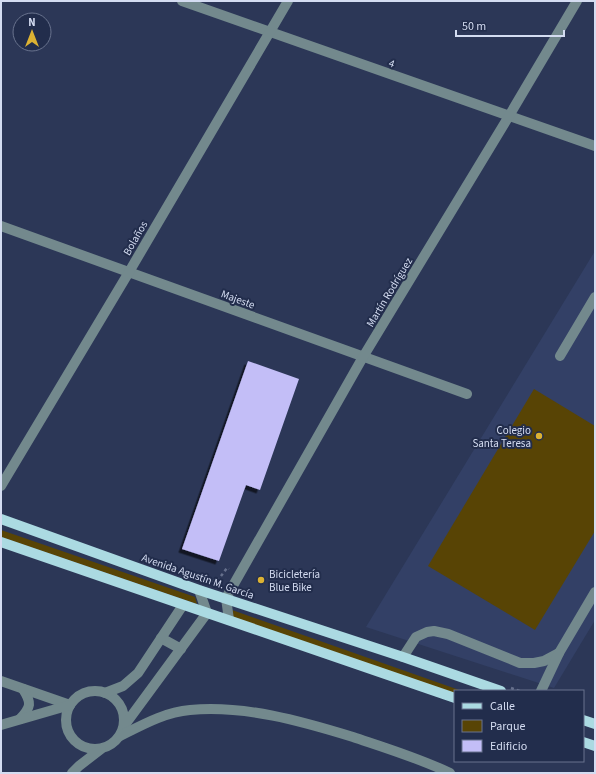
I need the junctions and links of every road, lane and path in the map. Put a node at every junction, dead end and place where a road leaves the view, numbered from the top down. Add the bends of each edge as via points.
1 (182, 1) edge
2 (288, 1) edge
3 (577, 1) edge
4 (270, 33) junction
5 (509, 116) junction
6 (595, 146) edge
7 (1, 226) edge
8 (129, 272) junction
9 (595, 297) edge
10 (560, 356) dead end
11 (363, 357) junction
12 (467, 394) dead end
13 (1, 486) edge
14 (1, 519) edge
15 (1, 542) edge
16 (199, 590) junction
17 (595, 592) edge
18 (226, 598) junction
19 (183, 605) junction
20 (206, 613) junction
21 (228, 620) junction
22 (161, 638) junction
23 (181, 649) junction
24 (559, 653) junction
25 (403, 657) junction
26 (1, 681) edge
27 (23, 689) junction
28 (498, 690) edge
29 (541, 690) edge
30 (105, 693) junction
31 (454, 698) edge
32 (70, 705) junction
33 (20, 719) junction
34 (584, 720) edge
35 (1, 724) edge
36 (595, 724) edge
37 (124, 726) junction
38 (120, 736) junction
39 (584, 742) edge
40 (595, 746) edge
41 (101, 749) junction
42 (72, 773) edge
43 (450, 773) edge

1 - 4 street, 4
2 - 4 street, Bolaños
3 - 5 street, Martín Rodríguez
4 - 5 street, 4
4 - 8 street, Bolaños
5 - 6 street, 4
5 - 11 street, Martín Rodríguez
7 - 8 street, Majeste
8 - 11 street, Majeste
8 - 13 street, Bolaños
9 - 10 street
11 - 12 street, Majeste
11 - 18 street, Martín Rodríguez
14 - 16 main road, Avenida Agustín M. García
15 - 19 main road
16 - 18 main road, Avenida Agustín M. García
16 - 20 street
17 - 24 street
18 - 21 street
18 - 25 main road, Avenida Agustín M. García
19 - 20 main road
19 - 22 street
20 - 21 main road
20 - 23 street
21 - 31 main road
22 - 23 street
22 - 30 street via 138,673 123,686
23 - 37 street
24 - 25 street via 544,661 520,663 448,634 434,631 416,638
24 - 29 street
25 - 28 main road, Avenida Agustín M. García
26 - 27 street
27 - 32 street
27 - 33 street via 30,705
30 - 32 street via 85,693 76,697
30 - 37 street via 118,702
32 - 33 street
32 - 41 street via 66,714 68,733 82,747 91,750
33 - 35 street
34 - 36 main road
37 - 38 street
38 - 41 street via 108,747
38 - 43 street via 156,718 189,710 248,711 323,728 397,751
39 - 40 main road
41 - 42 street

